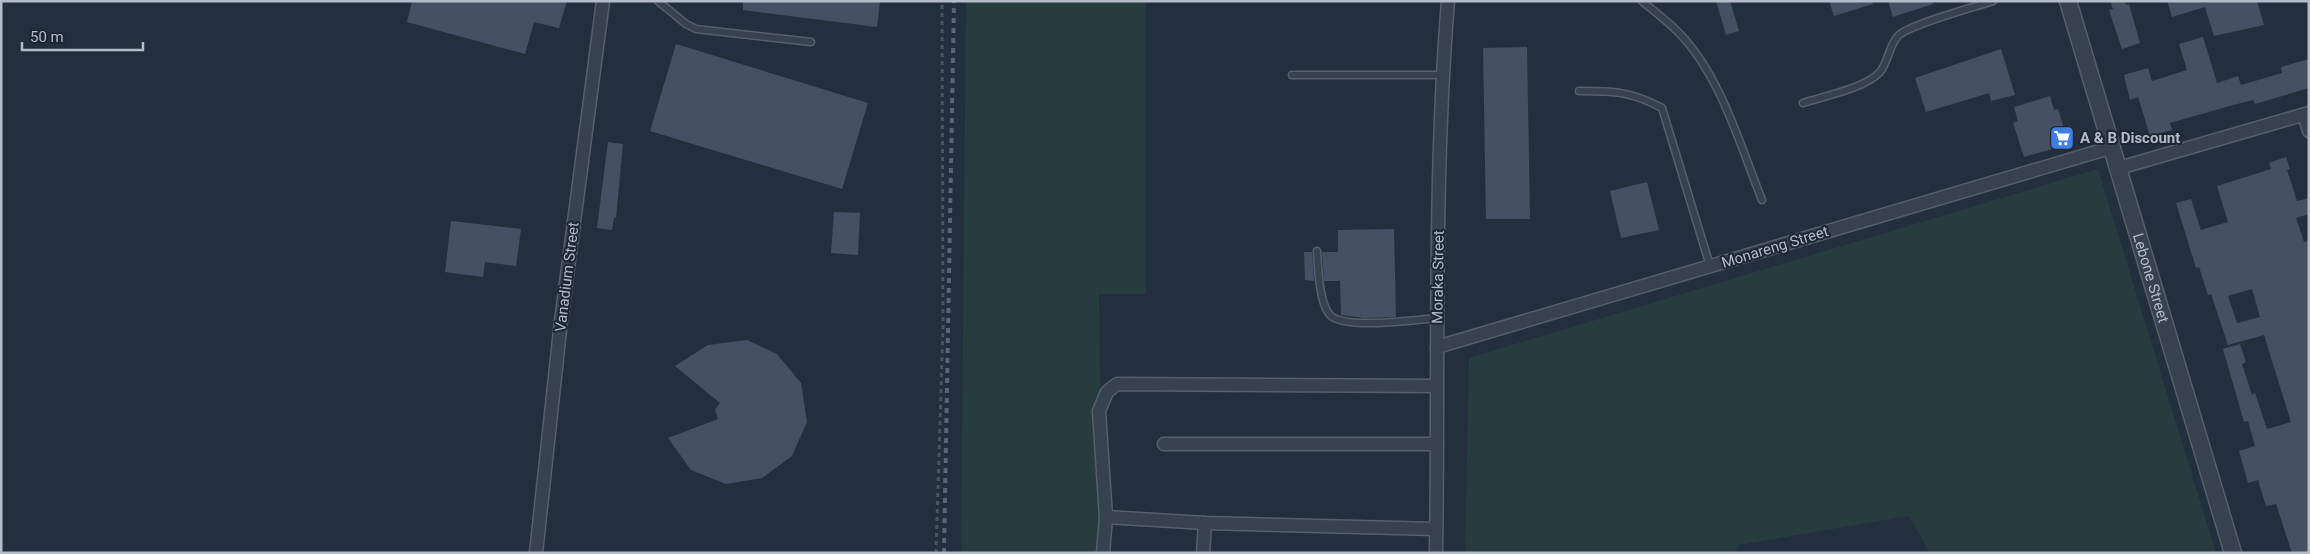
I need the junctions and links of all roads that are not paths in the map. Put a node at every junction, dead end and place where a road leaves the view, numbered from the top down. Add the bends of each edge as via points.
1 (603, 1) edge
2 (658, 1) edge
3 (1448, 1) edge
4 (1642, 1) edge
5 (1992, 1) edge
6 (2068, 1) edge
7 (811, 42) dead end
8 (1292, 75) dead end
9 (1442, 75) junction
10 (1579, 92) dead end
11 (1803, 103) dead end
12 (2306, 114) edge
13 (2309, 131) edge
14 (2113, 147) junction
15 (2119, 168) junction
16 (1762, 200) dead end
17 (1317, 251) dead end
18 (1710, 266) junction
19 (1437, 318) junction
20 (1437, 347) junction
21 (1436, 386) junction
22 (1164, 444) dead end
23 (1437, 444) junction
24 (1106, 517) junction
25 (1205, 523) junction
26 (1436, 529) junction
27 (536, 553) edge
28 (1103, 553) edge
29 (1203, 553) edge
30 (1436, 553) edge
31 (2233, 553) edge

1 - 27 street, Vanadium Street via 561,322
2 - 7 lane via 696,29
3 - 9 street, Moraka Street
4 - 16 lane via 1680,34 1714,81
5 - 11 lane via 1900,35 1880,72 1868,82
6 - 14 street, Lebone Street
8 - 9 lane
9 - 19 street, Moraka Street
10 - 18 lane via 1620,91 1662,108
12 - 13 street
12 - 15 street
14 - 15 street, Lebone Street
14 - 18 street, Monareng Street
15 - 31 street, Lebone Street
17 - 19 lane via 1325,307 1330,316 1339,321 1357,323
18 - 20 street, Monareng Street
19 - 20 street, Moraka Street
20 - 21 street, Moraka Street
21 - 23 street, Moraka Street
21 - 24 street via 1117,384 1107,392 1099,411
22 - 23 street
23 - 26 street, Moraka Street
24 - 25 street
24 - 28 street
25 - 26 street
25 - 29 street
26 - 30 street, Moraka Street

